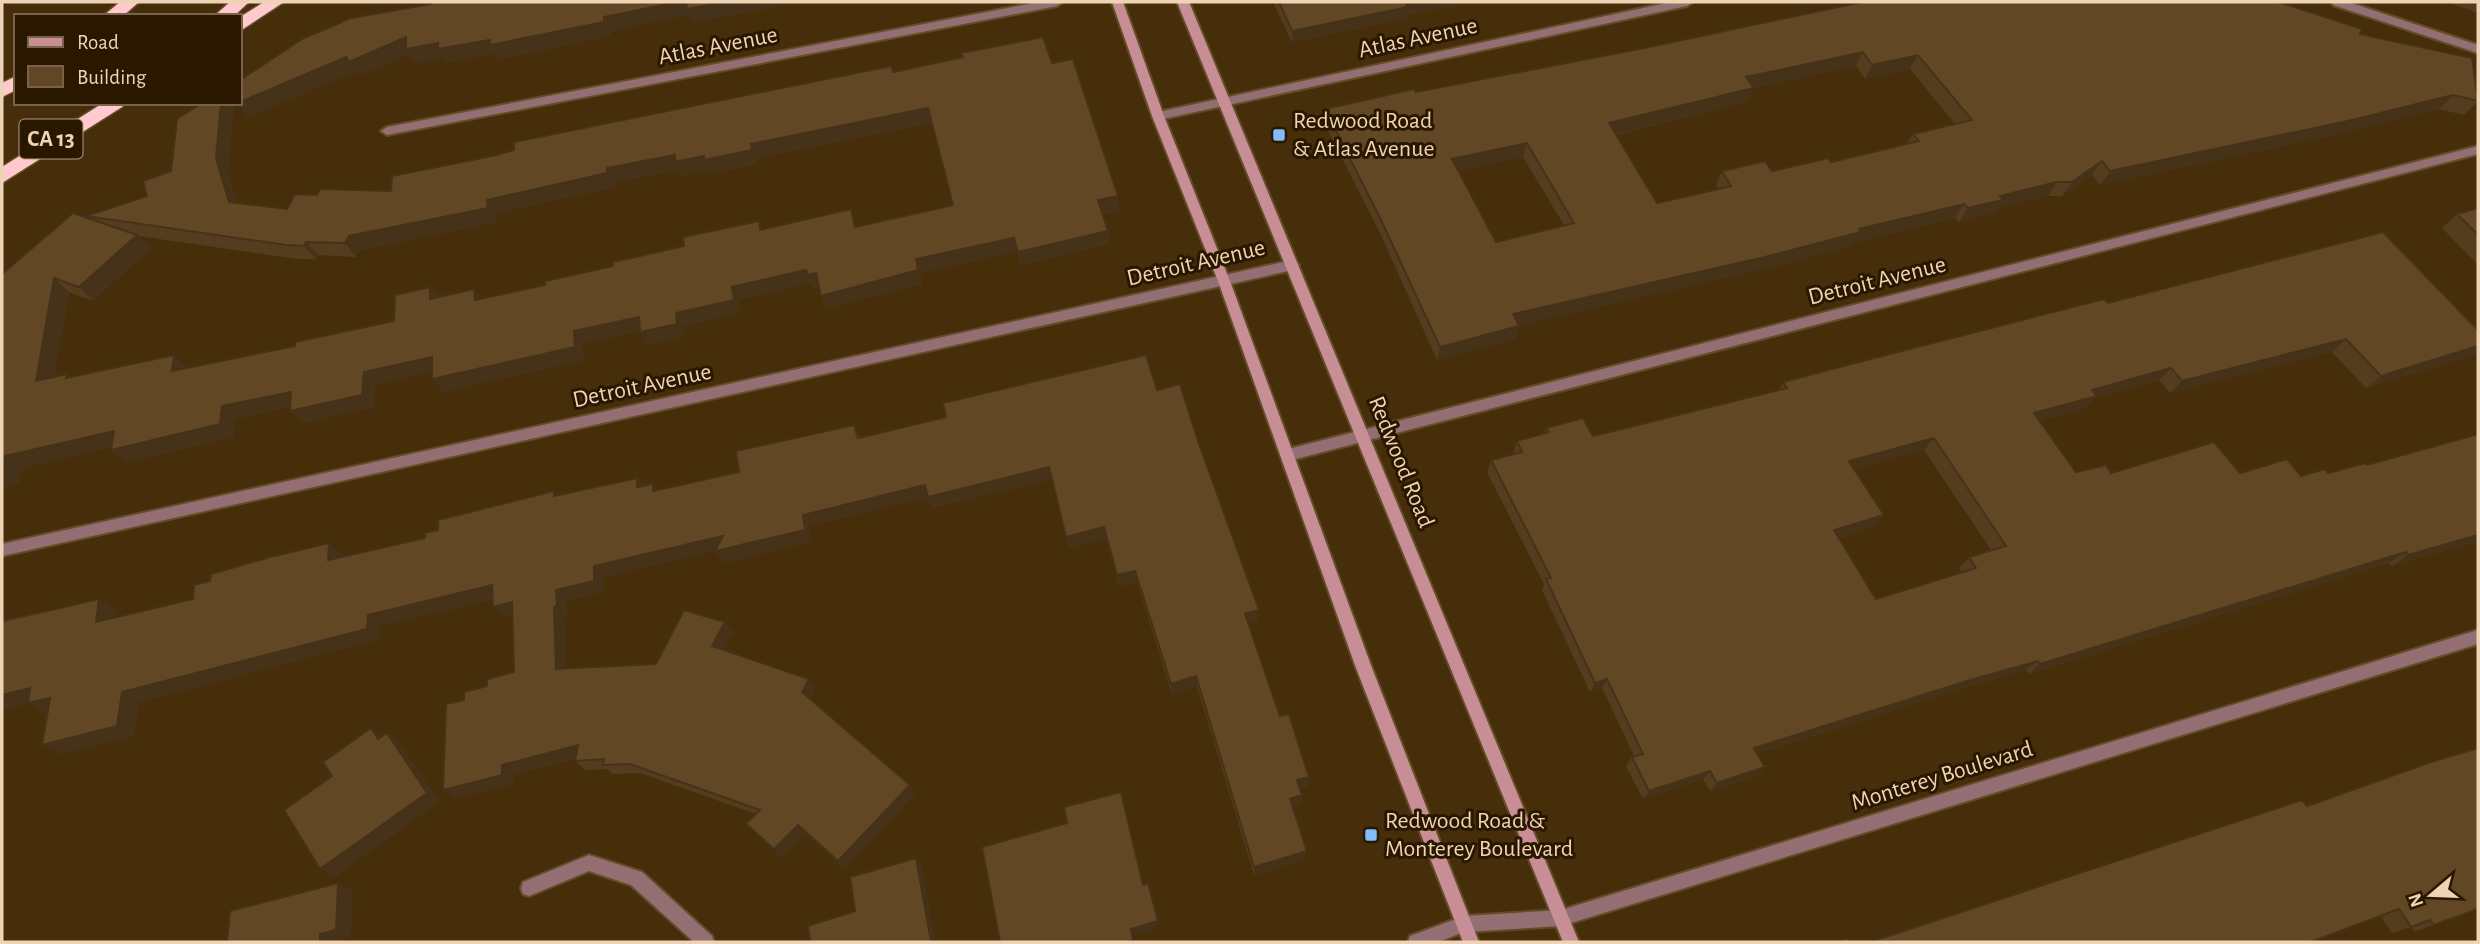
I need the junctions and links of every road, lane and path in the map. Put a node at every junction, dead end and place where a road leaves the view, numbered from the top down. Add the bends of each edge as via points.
1 (131, 2) edge
2 (241, 2) edge
3 (276, 2) edge
4 (1057, 2) edge
5 (1117, 2) edge
6 (1183, 2) edge
7 (1687, 2) edge
8 (2337, 2) edge
9 (114, 14) edge
10 (225, 14) edge
11 (242, 24) edge
12 (2478, 49) edge
13 (1223, 101) junction
14 (97, 105) edge
15 (113, 105) edge
16 (1158, 116) junction
17 (387, 131) dead end
18 (2478, 150) edge
19 (2, 175) edge
20 (1293, 265) junction
21 (1224, 281) junction
22 (1363, 436) junction
23 (1288, 455) junction
24 (2, 550) edge
25 (2478, 637) edge
26 (529, 888) dead end
27 (1562, 918) junction
28 (1464, 924) junction
29 (706, 942) edge
30 (1416, 942) edge
31 (1471, 942) edge
32 (1571, 942) edge

1 - 9 highway
2 - 10 highway
3 - 11 highway
4 - 17 street, Atlas Avenue
5 - 16 main road
6 - 13 main road, Redwood Road
7 - 13 street, Atlas Avenue
8 - 12 street
13 - 16 street, Atlas Avenue
13 - 20 main road, Redwood Road
14 - 19 highway, CA 13
15 - 19 highway
16 - 21 main road
18 - 22 street, Detroit Avenue
20 - 21 street, Detroit Avenue
20 - 22 main road, Redwood Road
21 - 23 main road
21 - 24 street, Detroit Avenue
22 - 23 street, Detroit Avenue
22 - 27 main road, Redwood Road
23 - 28 main road via 1364,668
25 - 27 street, Monterey Boulevard
26 - 29 street via 589,863 636,878
27 - 28 street, Monterey Boulevard
27 - 32 main road, Redwood Road
28 - 30 street, Monterey Boulevard
28 - 31 main road

